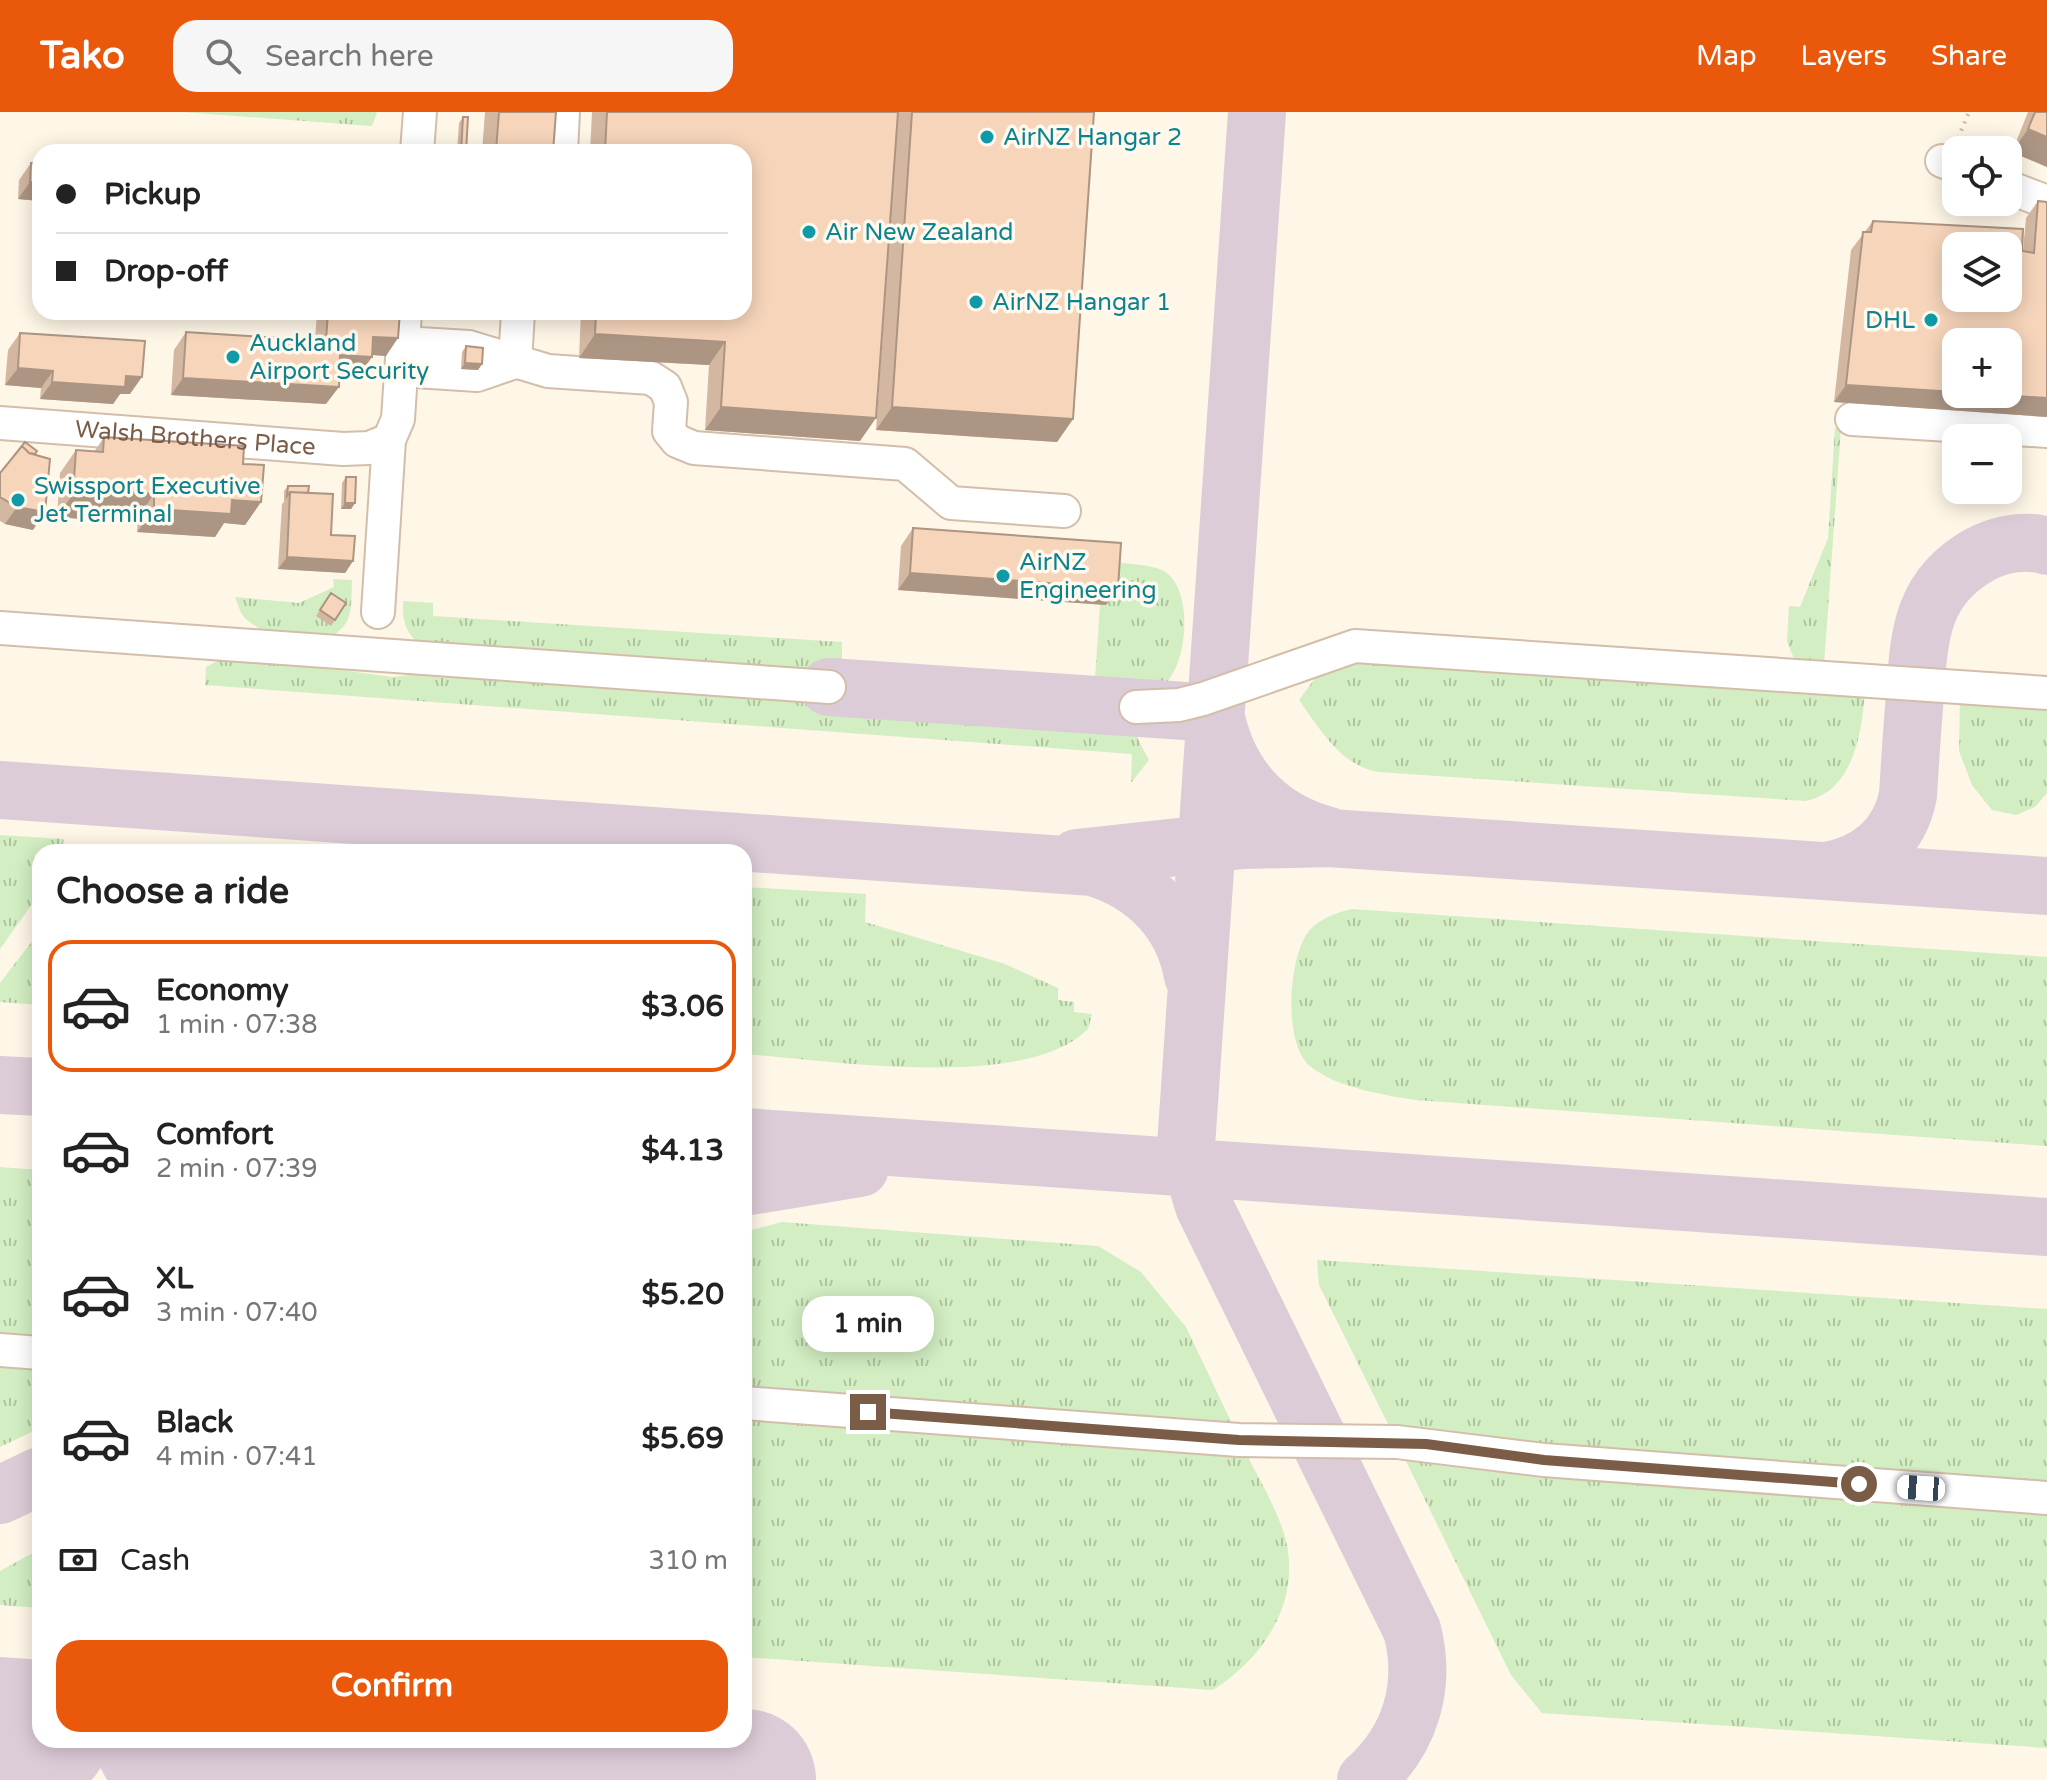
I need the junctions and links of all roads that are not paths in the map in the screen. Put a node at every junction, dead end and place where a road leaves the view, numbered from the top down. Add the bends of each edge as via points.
1 (420, 112) edge
2 (563, 112) edge
3 (418, 144) edge
4 (561, 144) edge
5 (2022, 192) edge
6 (2047, 202) edge
7 (518, 320) edge
8 (403, 342) edge
9 (515, 362) junction
10 (1852, 419) dead end
11 (0, 423) edge
12 (2047, 431) edge
13 (389, 440) junction
14 (1064, 511) dead end
15 (378, 612) dead end
16 (0, 628) edge
17 (829, 687) dead end
18 (2047, 693) edge
19 (1136, 707) dead end
20 (0, 1350) edge
21 (32, 1352) edge
22 (752, 1404) edge
23 (2047, 1498) edge

1 - 3 street
2 - 4 street
5 - 6 street
7 - 9 street
8 - 9 street via 469,347
8 - 13 street via 398,419
9 - 14 street via 548,371 659,381 671,402 669,431 694,448 905,464 951,503
10 - 12 street
11 - 13 street, Walsh Brothers Place via 343,449 369,448
13 - 15 street
16 - 17 street
18 - 19 street via 1355,646 1203,699
20 - 21 street
22 - 23 street via 1239,1440 1426,1444 1544,1460

